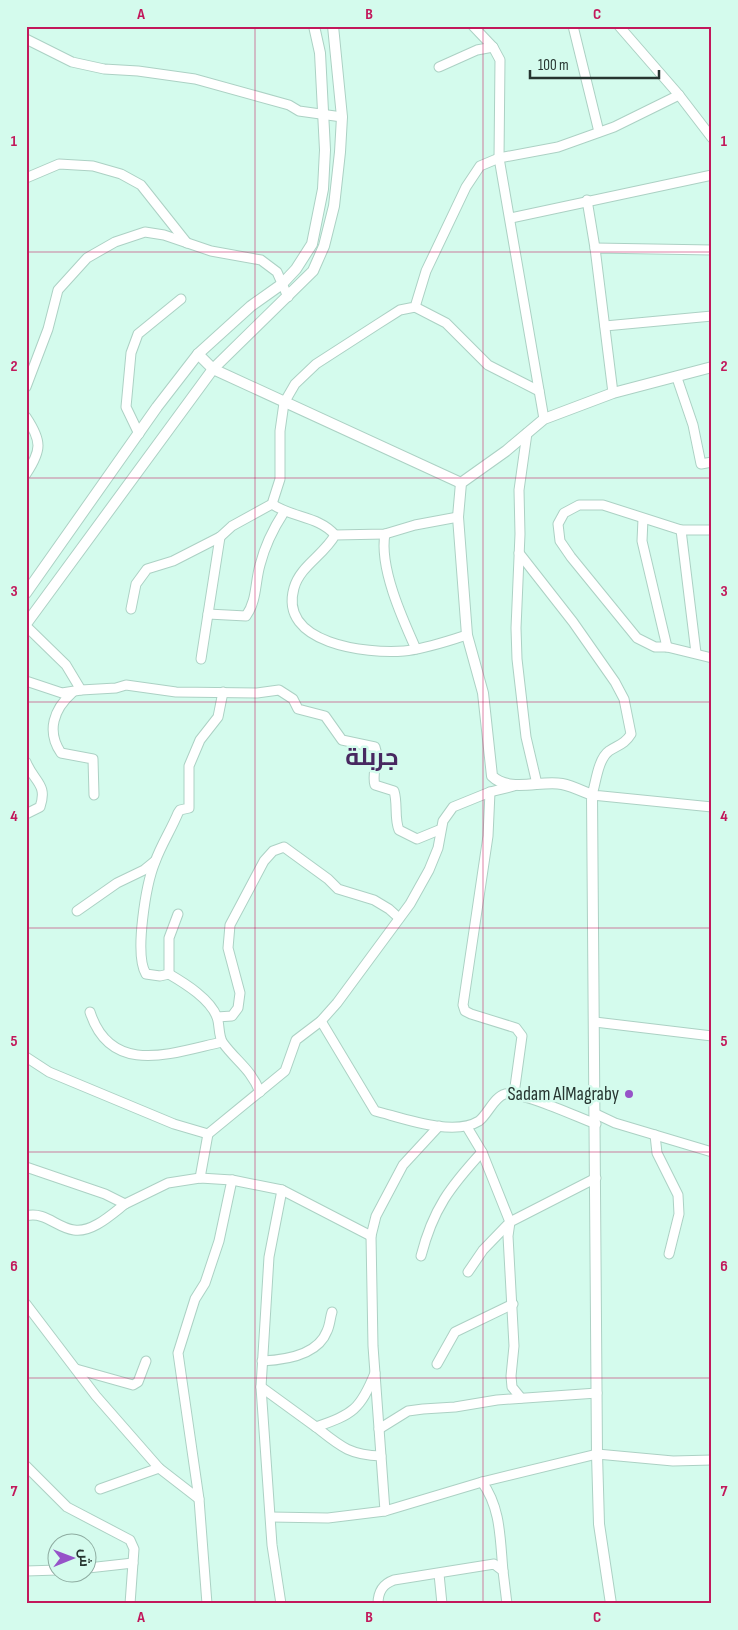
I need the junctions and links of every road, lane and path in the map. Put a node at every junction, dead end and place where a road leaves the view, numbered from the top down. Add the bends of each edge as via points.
1 (314, 26) edge
2 (333, 26) edge
3 (473, 26) edge
4 (573, 26) edge
5 (619, 26) edge
6 (26, 39) edge
7 (494, 48) junction
8 (439, 67) dead end
9 (679, 95) junction
10 (324, 115) junction
11 (342, 117) junction
12 (599, 132) junction
13 (712, 138) edge
14 (499, 158) junction
15 (712, 175) edge
16 (26, 178) edge
17 (587, 200) junction
18 (511, 218) junction
19 (188, 243) junction
20 (594, 248) junction
21 (712, 250) edge
22 (282, 284) junction
23 (288, 297) junction
24 (181, 300) dead end
25 (415, 307) junction
26 (712, 316) edge
27 (604, 326) junction
28 (198, 354) junction
29 (712, 367) edge
30 (213, 369) junction
31 (677, 378) junction
32 (26, 387) edge
33 (539, 391) junction
34 (613, 393) junction
35 (284, 403) junction
36 (26, 417) edge
37 (544, 419) junction
38 (527, 433) junction
39 (139, 434) junction
40 (712, 462) edge
41 (26, 474) edge
42 (461, 483) junction
43 (272, 504) junction
44 (284, 512) junction
45 (458, 517) junction
46 (643, 519) junction
47 (681, 530) junction
48 (712, 530) edge
49 (385, 534) junction
50 (336, 535) junction
51 (220, 537) junction
52 (519, 553) junction
53 (26, 593) edge
54 (131, 609) dead end
55 (208, 614) junction
56 (26, 625) edge
57 (467, 635) junction
58 (667, 647) junction
59 (416, 649) junction
60 (696, 653) junction
61 (712, 658) edge
62 (201, 659) dead end
63 (26, 681) edge
64 (77, 691) junction
65 (223, 692) junction
66 (26, 762) edge
67 (537, 784) junction
68 (516, 785) junction
69 (490, 792) junction
70 (94, 795) dead end
71 (592, 795) junction
72 (712, 807) edge
73 (26, 814) edge
74 (440, 830) junction
75 (155, 861) junction
76 (77, 911) dead end
77 (178, 914) dead end
78 (399, 918) junction
79 (169, 974) junction
80 (90, 1012) dead end
81 (217, 1017) junction
82 (321, 1021) junction
83 (594, 1022) junction
84 (712, 1036) edge
85 (222, 1042) junction
86 (26, 1057) edge
87 (260, 1092) junction
88 (514, 1094) junction
89 (596, 1119) junction
90 (438, 1126) junction
91 (467, 1127) junction
92 (208, 1134) junction
93 (655, 1134) junction
94 (482, 1152) junction
95 (712, 1152) edge
96 (26, 1167) edge
97 (200, 1178) junction
98 (596, 1178) junction
99 (232, 1180) junction
100 (282, 1190) junction
101 (125, 1204) junction
102 (26, 1216) edge
103 (510, 1222) junction
104 (371, 1236) junction
105 (669, 1254) dead end
106 (420, 1256) dead end
107 (468, 1272) dead end
108 (26, 1304) edge
109 (513, 1304) junction
110 (332, 1312) dead end
111 (146, 1361) dead end
112 (262, 1361) junction
113 (437, 1364) dead end
114 (76, 1369) junction
115 (376, 1370) junction
116 (261, 1387) junction
117 (597, 1393) junction
118 (521, 1398) junction
119 (316, 1427) junction
120 (379, 1429) junction
121 (597, 1454) junction
122 (381, 1456) junction
123 (712, 1460) edge
124 (26, 1466) edge
125 (159, 1468) junction
126 (482, 1482) junction
127 (100, 1489) dead end
128 (199, 1499) junction
129 (385, 1511) junction
130 (271, 1517) junction
131 (132, 1563) junction
132 (98, 1567) edge
133 (48, 1570) edge
134 (26, 1571) edge
135 (503, 1571) junction
136 (439, 1574) junction
137 (130, 1604) edge
138 (207, 1604) edge
139 (281, 1604) edge
140 (378, 1604) edge
141 (442, 1604) edge
142 (507, 1604) edge
143 (611, 1604) edge

1 - 10 street via 320,53
2 - 11 street
3 - 7 street
4 - 12 street
5 - 9 street
6 - 10 street via 72,62 104,69 195,79 289,105 299,111
7 - 8 street via 477,50
7 - 14 street via 500,60
9 - 12 street
9 - 13 street
10 - 11 street
10 - 22 street via 324,189 312,244
11 - 23 street via 334,206 324,246 313,271
12 - 14 street via 558,147
14 - 18 street
14 - 25 street via 480,166 466,187 426,272
15 - 17 street
16 - 19 street via 59,164 93,166 121,174 141,186
17 - 18 street
17 - 20 street
18 - 33 street
19 - 22 street via 211,251 261,260 277,272
19 - 32 street via 164,234 145,232 115,242 87,258 58,290
20 - 21 street
20 - 27 street
22 - 23 street
22 - 28 street via 251,306
23 - 30 street
24 - 39 street via 138,334 131,352 126,407
25 - 33 street via 446,323 488,365
25 - 35 street via 400,310 316,364 295,384
26 - 27 street
27 - 34 street
28 - 30 street
28 - 39 street
29 - 31 street
30 - 35 street
30 - 56 street
31 - 34 street
31 - 40 street via 693,425 701,464
33 - 37 street
34 - 37 street
35 - 42 street
35 - 43 street via 280,430 280,479
36 - 41 street via 39,437 40,446
37 - 38 street
38 - 42 street
38 - 52 street via 519,490
39 - 53 street
42 - 45 street
43 - 44 street
43 - 51 street via 232,526
44 - 50 street via 316,521
44 - 55 street via 269,536 259,567 252,608 246,616
45 - 49 street via 415,524
45 - 57 street
46 - 47 street
46 - 58 street via 642,541
46 - 58 street via 603,505 579,505 564,513 558,524 560,541 637,638 655,647
47 - 48 street
47 - 60 street
49 - 50 street
49 - 59 street via 383,547 390,579
50 - 59 street via 298,576 293,604 299,623 317,638 351,647 370,651
51 - 54 street via 173,561 147,569 136,584
51 - 55 street
52 - 67 street via 517,659 526,737
52 - 71 street via 573,622 624,699 631,734 601,760
55 - 62 street
56 - 64 street via 66,665
57 - 59 street
57 - 68 street via 483,693 492,776 498,782
58 - 60 street
60 - 61 street
63 - 64 street via 45,689
64 - 65 street via 126,685 176,692
64 - 70 street via 59,705 54,721 55,744 61,753 93,759
65 - 74 street via 279,690 292,699 298,709 325,716 342,740 375,747 374,781 376,786 394,791 399,830 417,839
65 - 75 street via 218,717 200,740 189,766 188,808 178,813
66 - 73 street via 42,786 44,796 40,807
67 - 68 street
67 - 71 street via 562,784
68 - 69 street
69 - 74 street via 453,807
69 - 88 street via 488,836 462,1004 465,1011 516,1028 522,1036
71 - 72 street
71 - 83 street
74 - 78 street via 438,848 429,870
75 - 76 street
75 - 79 street via 143,923 141,966 146,974
77 - 79 street via 169,938
78 - 81 street via 374,900 338,889 284,847 273,851 230,925 228,948 240,994 238,1008 232,1016
78 - 82 street
79 - 81 street via 208,1003
80 - 85 street via 104,1041 131,1054 164,1056
81 - 85 street
82 - 87 street via 296,1040 285,1072
82 - 90 street via 375,1111
83 - 84 street
83 - 89 street
85 - 87 street via 253,1075
86 - 92 street via 49,1072 174,1124
87 - 92 street
88 - 89 street
88 - 91 street via 499,1097 480,1120
89 - 93 street
89 - 98 street
90 - 91 street
90 - 104 street via 403,1165 376,1216
91 - 94 street
92 - 97 street
93 - 95 street
93 - 105 street via 657,1153 678,1195 679,1214
94 - 103 street
94 - 106 street via 452,1184 431,1219
96 - 101 street
97 - 99 street
97 - 101 street via 168,1183
98 - 103 street
98 - 117 street
99 - 100 street
99 - 128 street via 219,1241 205,1283 195,1299 178,1353
100 - 104 street
100 - 112 street via 269,1258
101 - 102 street via 109,1217 78,1230 46,1217
103 - 107 street via 483,1250
103 - 109 street via 508,1236
104 - 115 street via 371,1304
108 - 114 street
109 - 113 street via 455,1332
109 - 118 street via 514,1346 510,1376 512,1387
110 - 112 street via 327,1333 315,1346 280,1361
111 - 114 street via 138,1382 133,1386
112 - 116 street
114 - 125 street
115 - 119 street via 358,1407 341,1418
115 - 120 street
116 - 119 street
116 - 130 street
117 - 118 street
117 - 121 street
118 - 120 street via 408,1411
119 - 122 street via 343,1449 364,1456
120 - 122 street
121 - 123 street via 673,1461
121 - 126 street
121 - 143 street via 599,1524
122 - 129 street
124 - 131 street via 67,1507 130,1540 134,1549
125 - 127 street
125 - 128 street
126 - 129 street
126 - 135 street via 497,1510
128 - 138 street
129 - 130 street via 328,1518
130 - 139 street
131 - 132 street
131 - 137 street
133 - 134 street
135 - 136 street via 494,1564
135 - 142 street
136 - 140 street via 386,1583 380,1590
136 - 141 street

